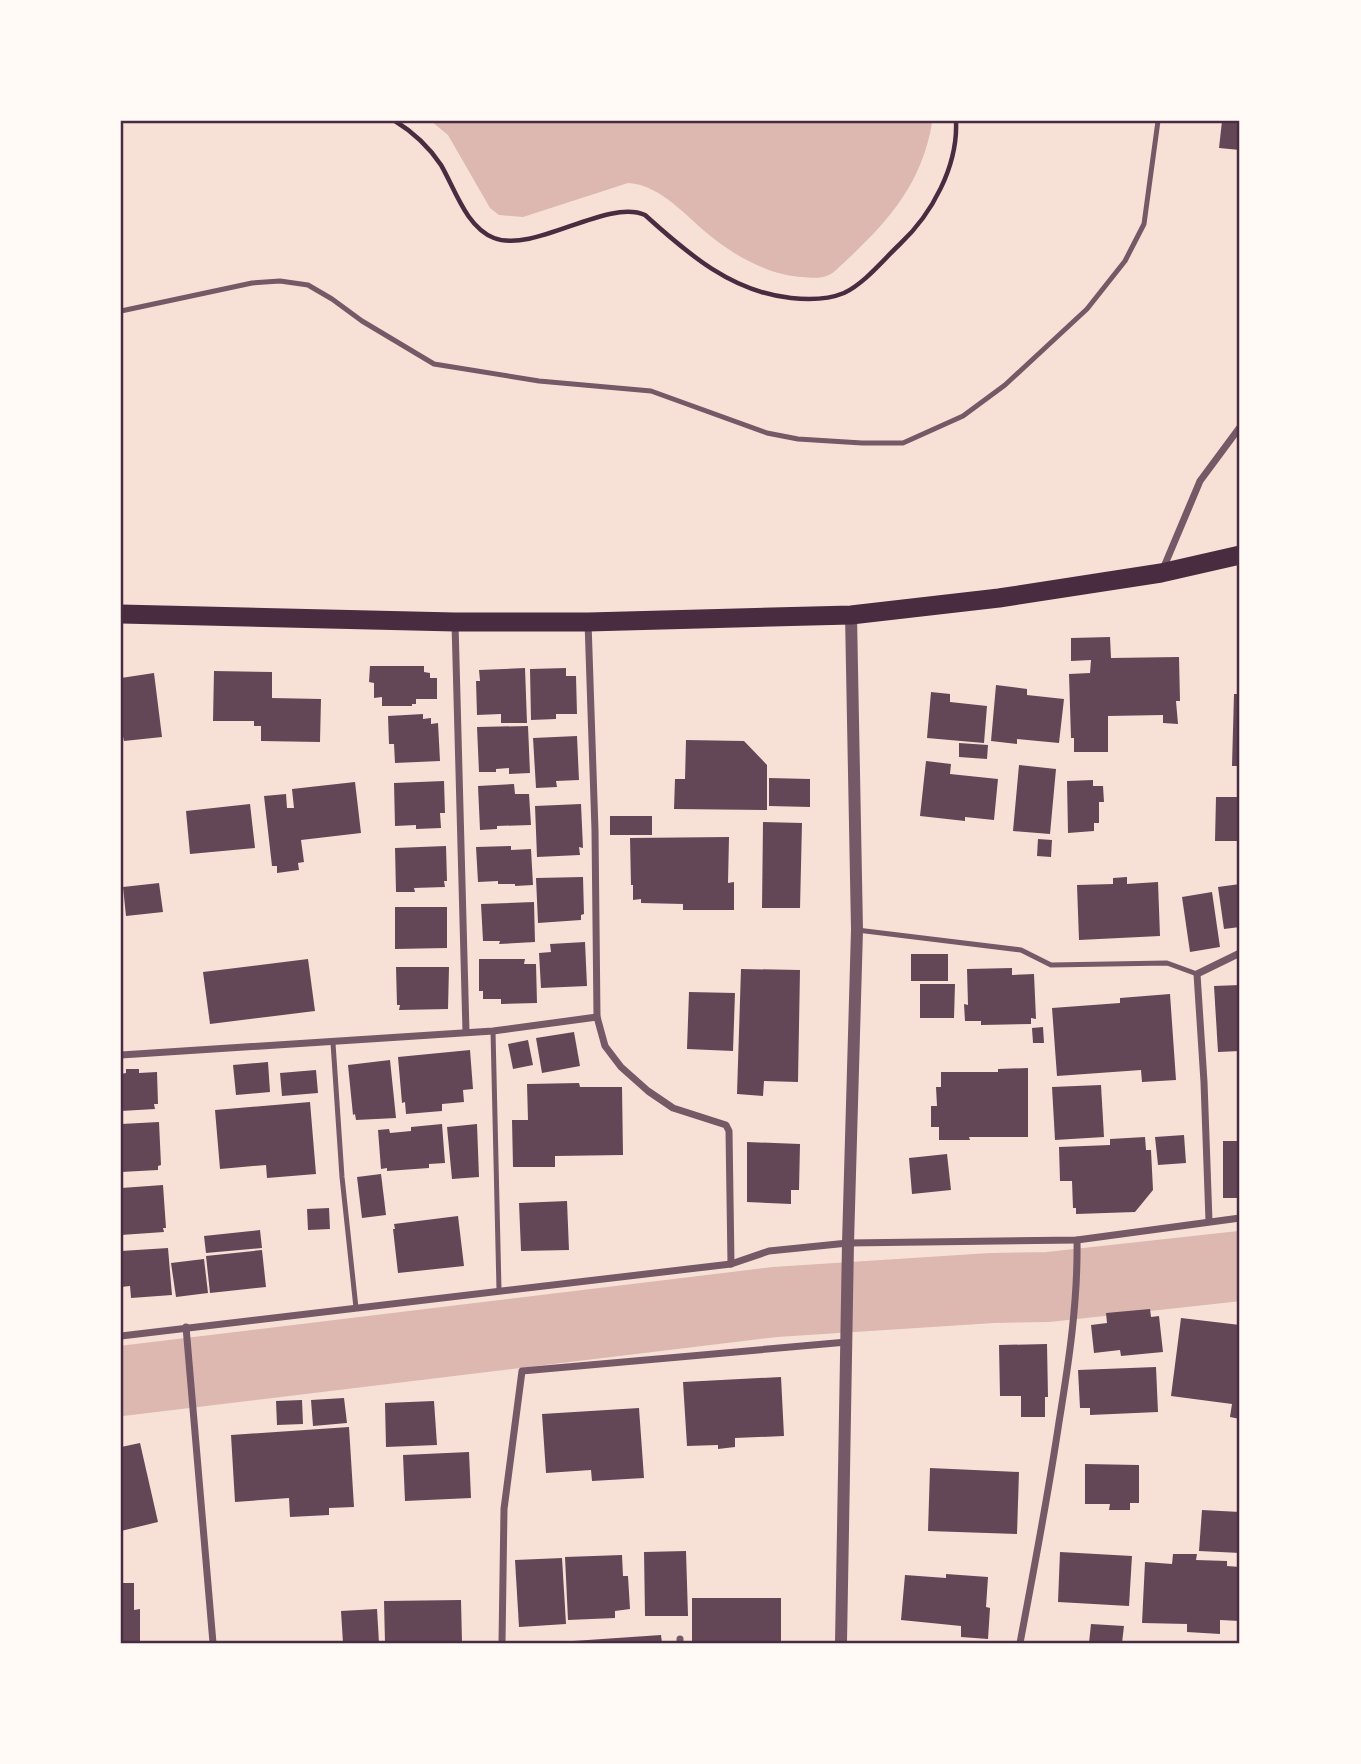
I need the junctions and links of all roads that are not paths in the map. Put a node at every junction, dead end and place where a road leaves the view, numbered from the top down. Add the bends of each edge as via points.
1 (1158, 121) edge
2 (121, 311) edge
3 (1240, 427) edge
4 (1240, 555) edge
5 (1161, 573) junction
6 (121, 614) edge
7 (851, 615) junction
8 (455, 622) junction
9 (588, 622) junction
10 (857, 930) junction
11 (1240, 953) edge
12 (1197, 974) junction
13 (597, 1017) junction
14 (493, 1031) junction
15 (466, 1032) junction
16 (333, 1043) junction
17 (121, 1055) edge
18 (1240, 1218) edge
19 (1209, 1221) junction
20 (1077, 1240) junction
21 (848, 1243) junction
22 (731, 1264) junction
23 (499, 1290) junction
24 (356, 1308) junction
25 (186, 1327) junction
26 (121, 1336) edge
27 (848, 1342) junction
28 (213, 1643) edge
29 (502, 1643) edge
30 (841, 1643) edge
31 (1020, 1643) edge

1 - 2 lane via 1144,224 1125,261 1087,309 1005,385 963,416 903,443 798,439 767,433 651,391 539,381 434,364 308,285 251,283
3 - 5 street via 1200,481
4 - 5 highway
5 - 7 highway
6 - 8 highway
7 - 9 highway
7 - 10 street
8 - 9 highway
8 - 15 street
9 - 13 street
10 - 12 lane via 1021,950 1051,965 1167,963
10 - 21 street
11 - 12 street
12 - 19 street
13 - 14 street
13 - 22 street via 605,1046 648,1091 673,1108 726,1125
14 - 15 street
14 - 23 lane
15 - 16 street
16 - 17 street
16 - 24 lane
18 - 19 street
19 - 20 street
20 - 21 street
20 - 31 street via 1075,1304 1045,1518
21 - 22 street via 769,1251
21 - 27 street
22 - 23 street
23 - 24 street
24 - 25 street
25 - 26 street
25 - 28 street
27 - 29 street via 522,1371 504,1509
27 - 30 street

